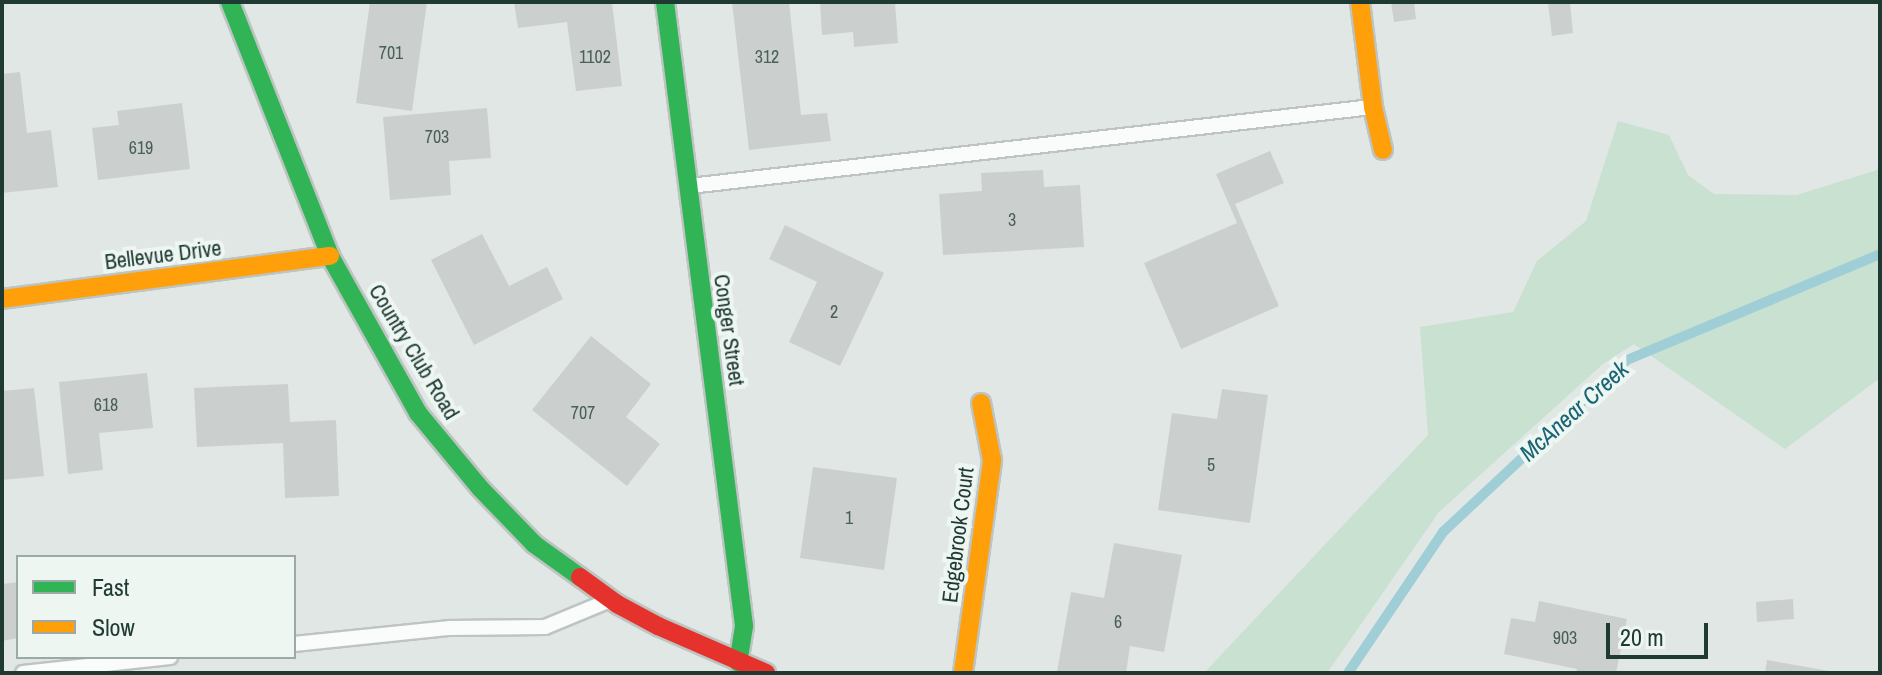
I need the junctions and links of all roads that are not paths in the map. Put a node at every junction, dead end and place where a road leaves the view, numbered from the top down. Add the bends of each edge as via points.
1 (230, 2) edge
2 (665, 2) edge
3 (1360, 2) edge
4 (1373, 107) junction
5 (1383, 150) dead end
6 (686, 187) junction
7 (330, 256) junction
8 (2, 299) edge
9 (981, 403) dead end
10 (611, 599) junction
11 (296, 644) edge
12 (152, 659) edge
13 (738, 663) junction
14 (23, 673) edge
15 (766, 673) edge
16 (963, 673) edge

1 - 7 street, Country Club Road
2 - 6 street, Conger Street
3 - 4 street
4 - 5 street
4 - 6 lane
6 - 13 street, Conger Street via 744,626
7 - 8 street, Bellevue Drive
7 - 10 street, Country Club Road via 418,413 534,544
9 - 16 street, Edgebrook Court via 992,460
10 - 11 lane via 545,627 450,628
10 - 13 street, Country Club Road
12 - 14 lane
13 - 15 street, Country Club Road

